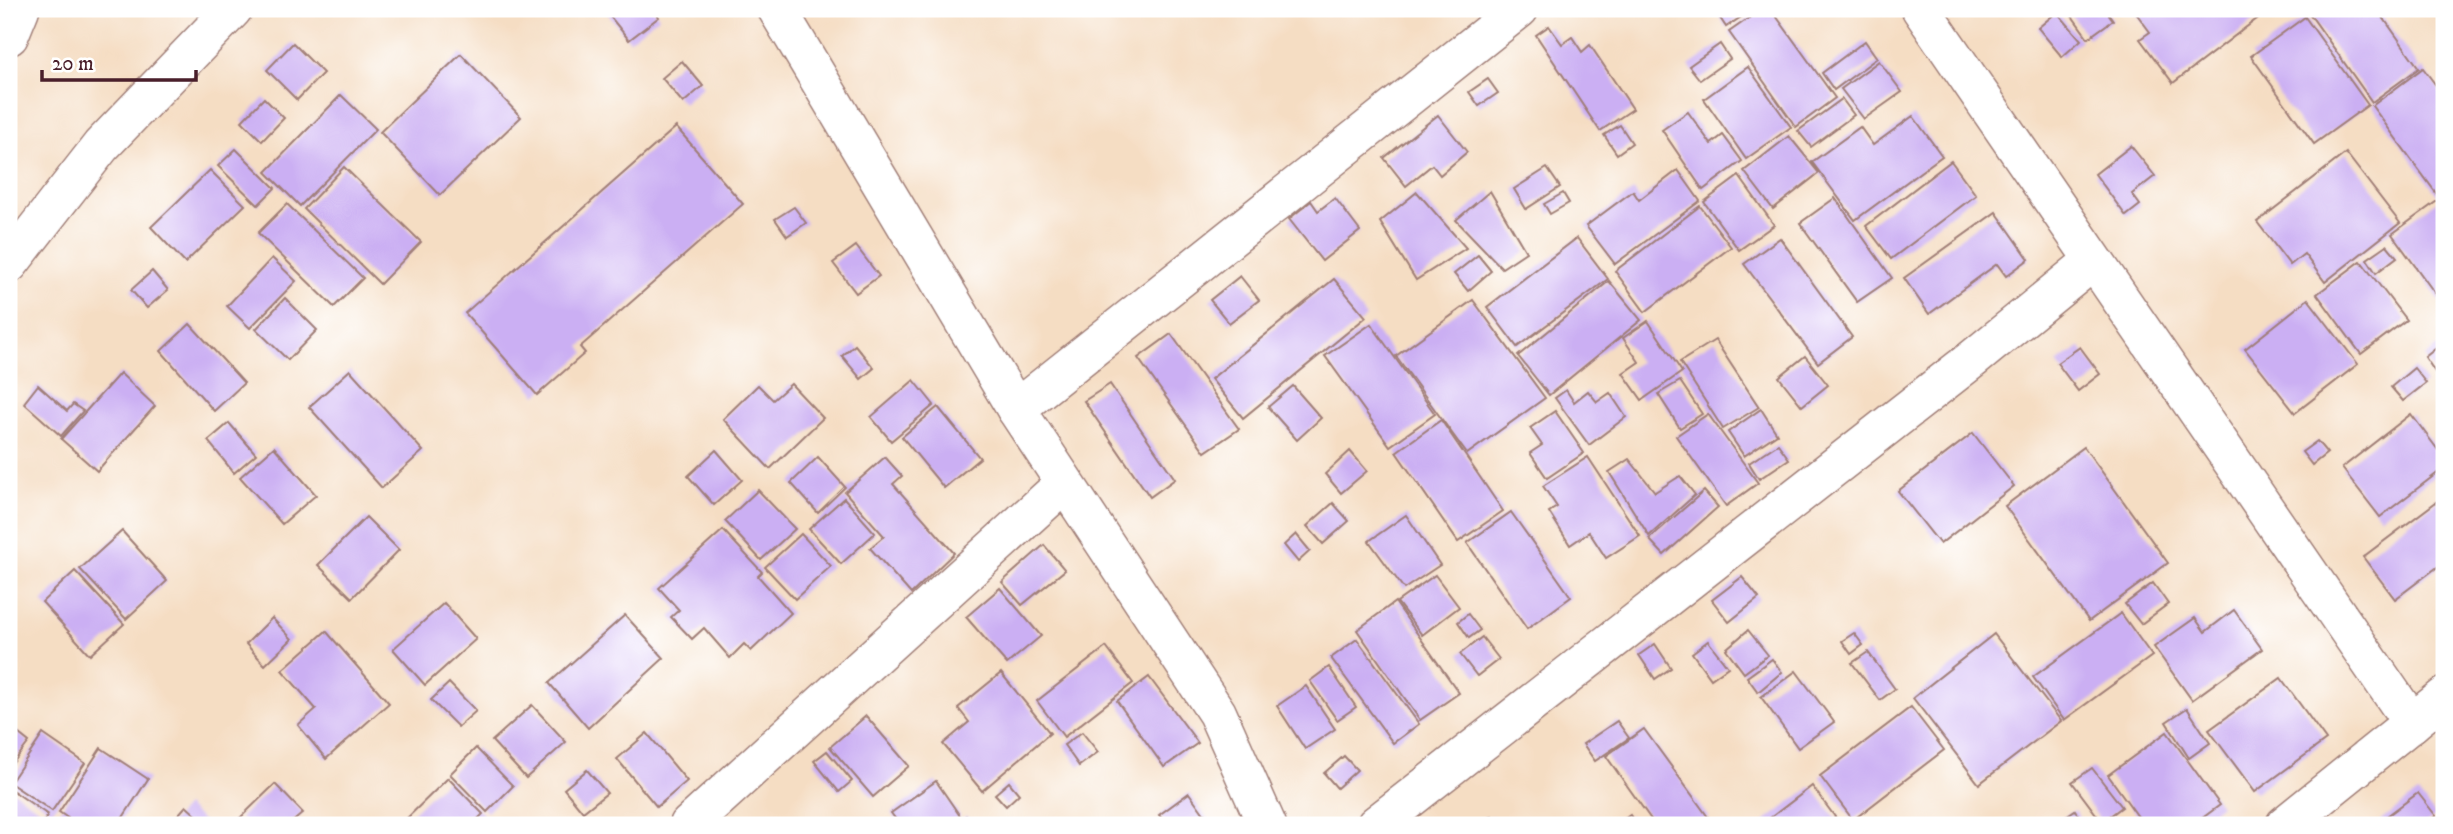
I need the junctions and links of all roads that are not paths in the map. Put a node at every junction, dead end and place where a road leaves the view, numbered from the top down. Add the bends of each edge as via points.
1 (20, 9) edge
2 (233, 9) edge
3 (777, 9) edge
4 (1519, 9) edge
5 (1921, 9) edge
6 (9, 36) edge
7 (2094, 261) junction
8 (9, 264) edge
9 (1016, 409) junction
10 (1064, 484) junction
11 (2444, 697) edge
12 (2412, 723) junction
13 (689, 825) edge
14 (1267, 825) edge
15 (1376, 825) edge
16 (2285, 825) edge

1 - 6 street
2 - 8 street via 102,146
3 - 9 street
4 - 9 street
5 - 7 street
7 - 12 street
7 - 15 street
9 - 10 street
10 - 13 street
10 - 14 street via 1217,713
11 - 12 street
12 - 16 street

